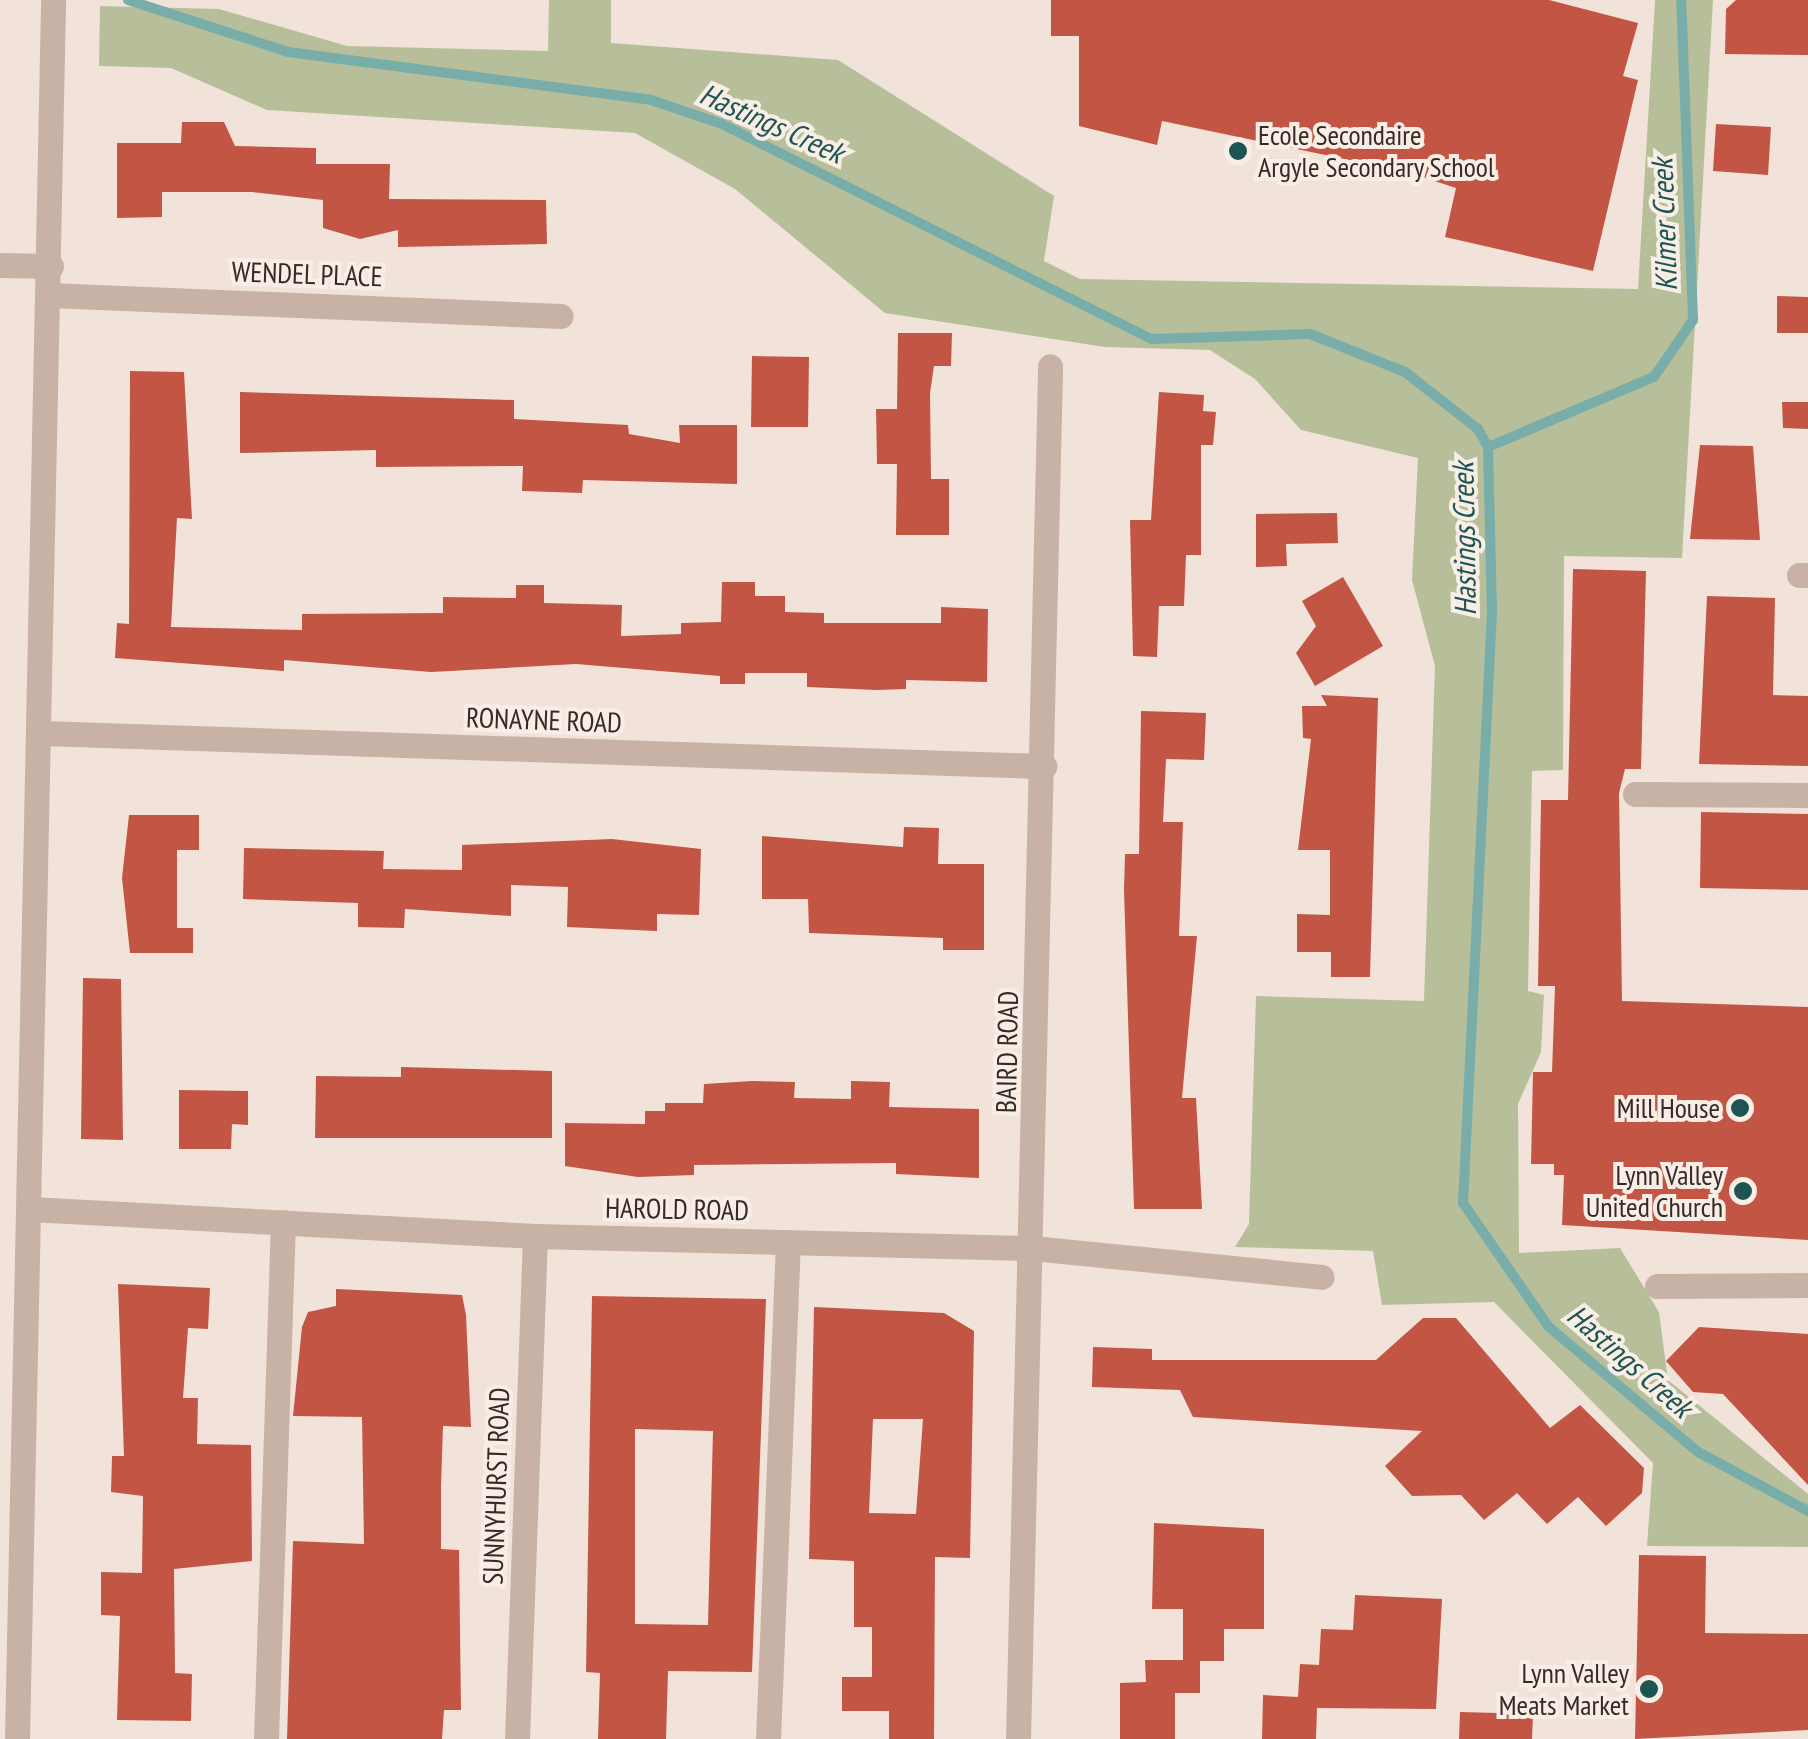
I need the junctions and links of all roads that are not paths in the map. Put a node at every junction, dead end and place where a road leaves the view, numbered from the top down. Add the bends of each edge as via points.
1 (54, 0) edge
2 (0, 265) edge
3 (51, 266) junction
4 (50, 295) junction
5 (560, 316) dead end
6 (1050, 366) dead end
7 (42, 733) junction
8 (1044, 766) junction
9 (1635, 794) dead end
10 (1808, 796) edge
11 (30, 1209) junction
12 (282, 1222) junction
13 (535, 1236) junction
14 (788, 1242) junction
15 (1032, 1248) junction
16 (1322, 1277) dead end
17 (1808, 1285) edge
18 (1657, 1286) dead end
19 (11, 1534) edge
20 (17, 1739) edge
21 (266, 1739) edge
22 (517, 1739) edge
23 (768, 1739) edge
24 (1018, 1739) edge

1 - 3 street
2 - 3 street
3 - 4 street
4 - 5 street, WENDEL PLACE
4 - 7 street
6 - 8 street, BAIRD ROAD
7 - 8 street, RONAYNE ROAD
7 - 11 street
8 - 15 street, BAIRD ROAD
9 - 10 street
11 - 12 street, HAROLD ROAD
11 - 19 street
12 - 13 street, HAROLD ROAD
12 - 21 street
13 - 14 street, HAROLD ROAD
13 - 22 street, SUNNYHURST ROAD
14 - 15 street, HAROLD ROAD
14 - 23 street
15 - 16 street, HAROLD ROAD
15 - 24 street, BAIRD ROAD
17 - 18 street
19 - 20 street

